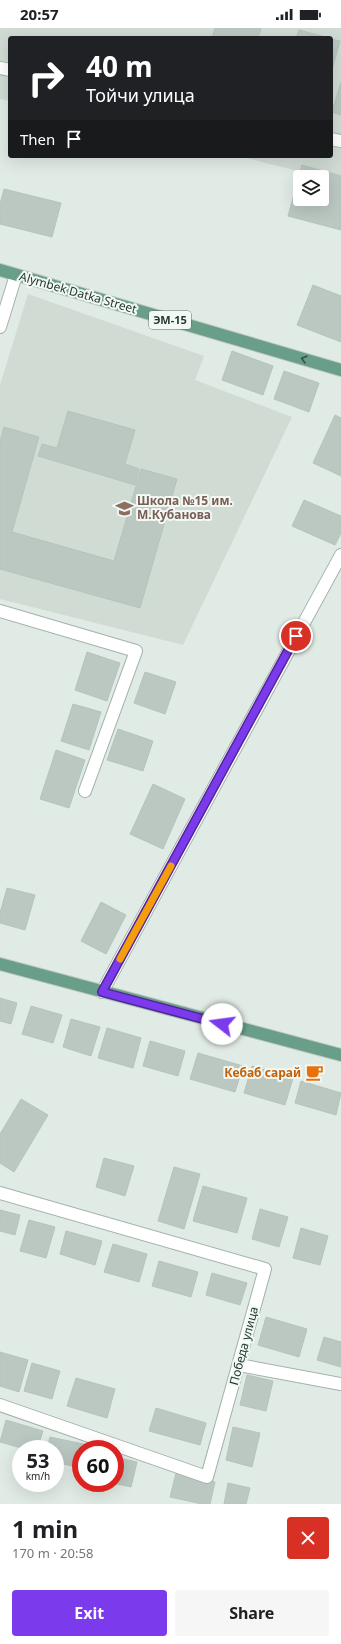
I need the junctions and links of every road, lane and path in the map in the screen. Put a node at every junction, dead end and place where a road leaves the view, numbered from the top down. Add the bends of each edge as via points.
1 (0, 270) edge
2 (16, 274) junction
3 (0, 326) edge
4 (341, 370) edge
5 (341, 555) edge
6 (0, 611) edge
7 (85, 791) dead end
8 (0, 964) edge
9 (102, 992) junction
10 (341, 1055) edge
11 (0, 1193) edge
12 (239, 1365) junction
13 (341, 1384) edge
14 (0, 1405) edge

1 - 2 main road, Alymbek Datka Street / ЭМ-15
2 - 3 street
4 -> 2 main road, Alymbek Datka Street / ЭМ-15
5 - 9 street
6 - 7 street via 136,651
8 - 9 main road
9 - 10 main road
11 - 12 street, Победа улица via 265,1269
12 - 13 street
12 - 14 street, Победа улица via 207,1477

